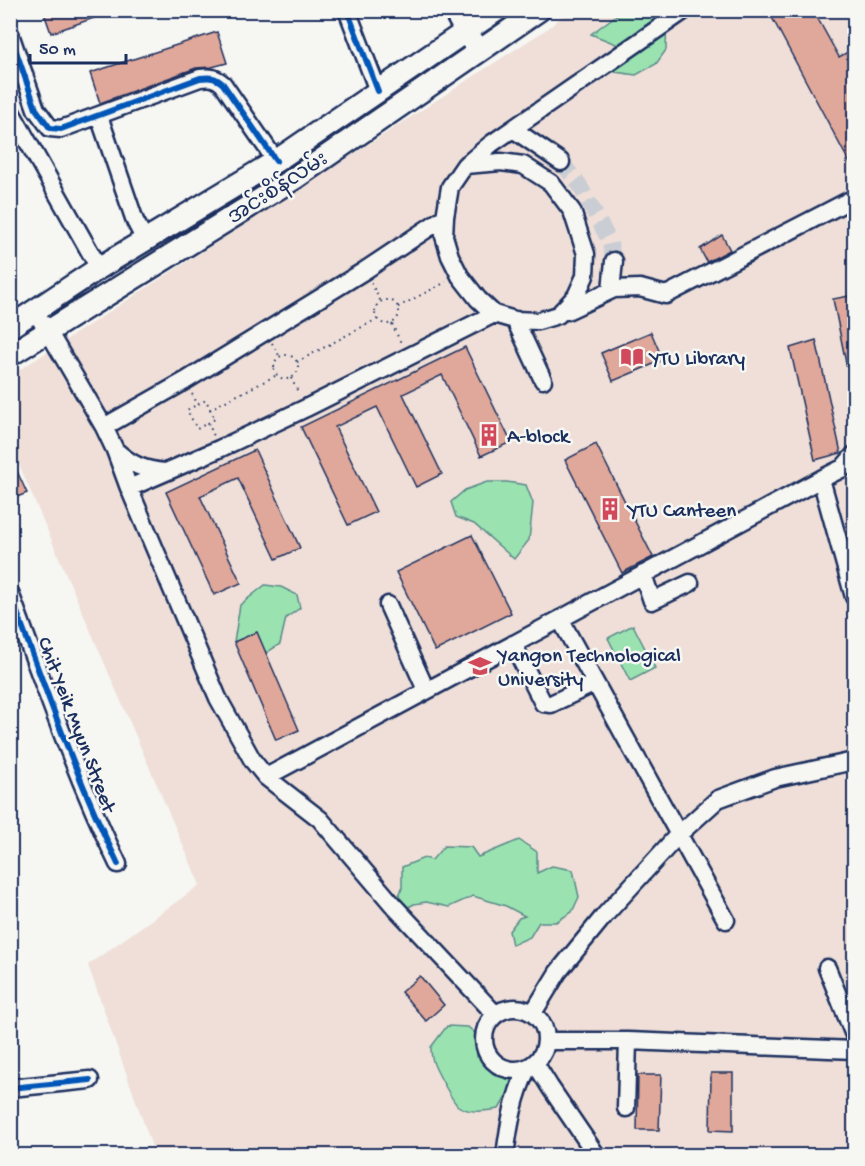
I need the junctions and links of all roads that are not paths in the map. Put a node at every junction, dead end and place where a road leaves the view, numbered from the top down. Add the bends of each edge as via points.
1 (347, 10) edge
2 (454, 10) edge
3 (497, 10) edge
4 (539, 10) edge
5 (686, 10) edge
6 (466, 32) junction
7 (10, 34) edge
8 (480, 51) junction
9 (378, 91) junction
10 (10, 110) edge
11 (99, 116) junction
12 (513, 129) junction
13 (276, 161) junction
14 (561, 162) tunnel mouth
15 (465, 165) junction
16 (855, 198) edge
17 (445, 217) junction
18 (146, 240) junction
19 (614, 261) tunnel mouth
20 (99, 268) junction
21 (612, 290) junction
22 (35, 312) junction
23 (494, 314) junction
24 (558, 315) junction
25 (515, 320) junction
26 (10, 327) edge
27 (48, 331) junction
28 (10, 355) edge
29 (543, 380) dead end
30 (104, 427) junction
31 (115, 450) junction
32 (855, 455) edge
33 (165, 472) junction
34 (821, 479) junction
35 (129, 488) junction
36 (643, 574) junction
37 (690, 584) dead end
38 (10, 593) edge
39 (855, 597) edge
40 (388, 605) dead end
41 (560, 619) junction
42 (513, 644) junction
43 (595, 684) junction
44 (426, 690) junction
45 (855, 760) edge
46 (266, 777) junction
47 (678, 835) junction
48 (118, 864) dead end
49 (726, 920) dead end
50 (827, 968) dead end
51 (533, 1013) junction
52 (495, 1014) junction
53 (855, 1035) edge
54 (546, 1041) junction
55 (628, 1041) junction
56 (855, 1050) edge
57 (532, 1065) junction
58 (90, 1080) dead end
59 (10, 1088) edge
60 (626, 1108) dead end
61 (505, 1155) edge
62 (597, 1155) edge

1 - 9 street
2 - 6 main road
3 - 6 main road, အင်းစိန်လမ်း
4 - 8 main road, အင်းစိန်လမ်း
5 - 12 street
6 - 8 main road
6 - 9 main road, အင်းစိန်လမ်း
7 - 11 street via 36,109 50,128 61,129
8 - 27 main road, အင်းစိန်လမ်း via 295,178
9 - 13 main road, အင်းစိန်လမ်း
10 - 20 street
11 - 13 street via 211,77 223,84
11 - 18 street via 135,221
12 - 14 street
12 - 15 street
13 - 18 main road, အင်းစိန်လမ်း
15 - 17 street via 450,187
15 - 24 street via 523,165 551,183 572,211 586,254 585,276 576,296
16 - 21 street via 666,296 640,288
17 - 23 street via 444,236 460,276
17 - 30 street via 364,271
18 - 20 main road, အင်းစိန်လမ်း
19 - 21 street
20 - 22 main road, အင်းစိန်လမ်း
21 - 24 street
22 - 26 main road, အင်းစိန်လမ်း
22 - 27 street
23 - 25 street
23 - 33 street via 306,408
24 - 25 street via 538,321
25 - 29 street
27 - 28 main road, အင်းစိန်လမ်း
27 - 30 street
30 - 31 street
31 - 33 street via 129,463 148,471
31 - 35 street
32 - 34 street via 843,468
33 - 35 street
34 - 36 street
34 - 39 street
35 - 46 street via 218,698
36 - 37 street via 652,601
36 - 41 street
38 - 48 street, Chit Yeik Myun Street via 96,819
40 - 44 street
41 - 42 street
41 - 43 street
42 - 43 street via 543,703 551,704
42 - 44 street
43 - 47 street
44 - 46 street
45 - 47 street via 775,778 718,799
46 - 52 street via 320,819 393,905
47 - 49 street
47 - 51 street via 577,948
50 - 53 street
51 - 52 street via 518,1007
51 - 54 street via 544,1025
52 - 57 street via 483,1036 491,1059 512,1070
54 - 55 street
54 - 57 street via 541,1057
55 - 56 street
55 - 60 street
57 - 61 street via 515,1099
57 - 62 street
58 - 59 street

